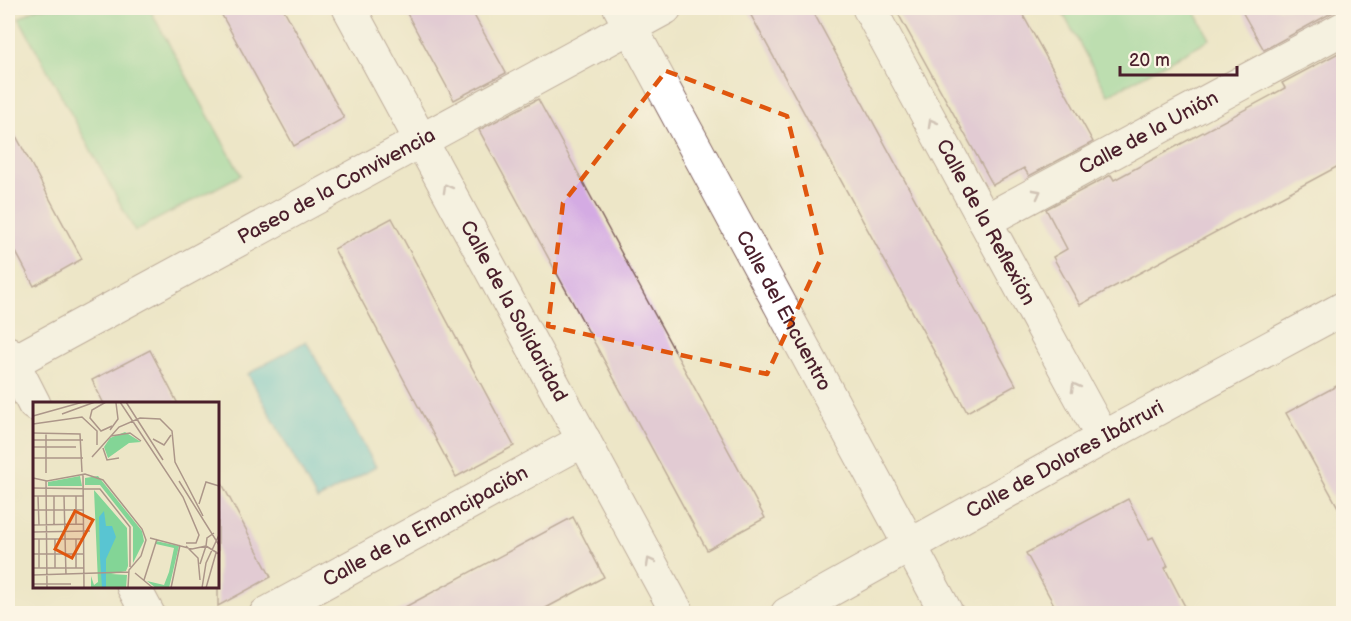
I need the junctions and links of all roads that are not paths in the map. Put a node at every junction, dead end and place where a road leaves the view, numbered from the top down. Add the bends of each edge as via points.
1 (349, 8) edge
2 (665, 8) edge
3 (869, 8) edge
4 (625, 17) edge
5 (1344, 28) edge
6 (421, 140) junction
7 (985, 221) junction
8 (1344, 308) edge
9 (9, 360) edge
10 (33, 402) edge
11 (1103, 438) junction
12 (584, 440) junction
13 (910, 544) junction
14 (134, 588) edge
15 (148, 614) edge
16 (266, 614) edge
17 (678, 614) edge
18 (787, 614) edge
19 (947, 614) edge

1 - 6 street, Calle de la Solidaridad
2 - 4 street, Paseo de la Convivencia
7 -> 3 street, Calle de la Reflexión
4 - 6 street, Paseo de la Convivencia
4 - 13 street, Calle del Encuentro
7 -> 5 street, Calle de la Unión
6 - 9 street, Paseo de la Convivencia
12 -> 6 street, Calle de la Solidaridad
11 -> 7 street, Calle de la Reflexión
8 - 11 street, Calle de Dolores Ibárruri
9 - 10 street
11 - 13 street, Calle de Dolores Ibárruri
12 - 16 street, Calle de la Emancipación
17 -> 12 street, Calle de la Solidaridad
13 - 18 street, Calle de Dolores Ibárruri
13 - 19 street, Calle del Encuentro
14 - 15 street

